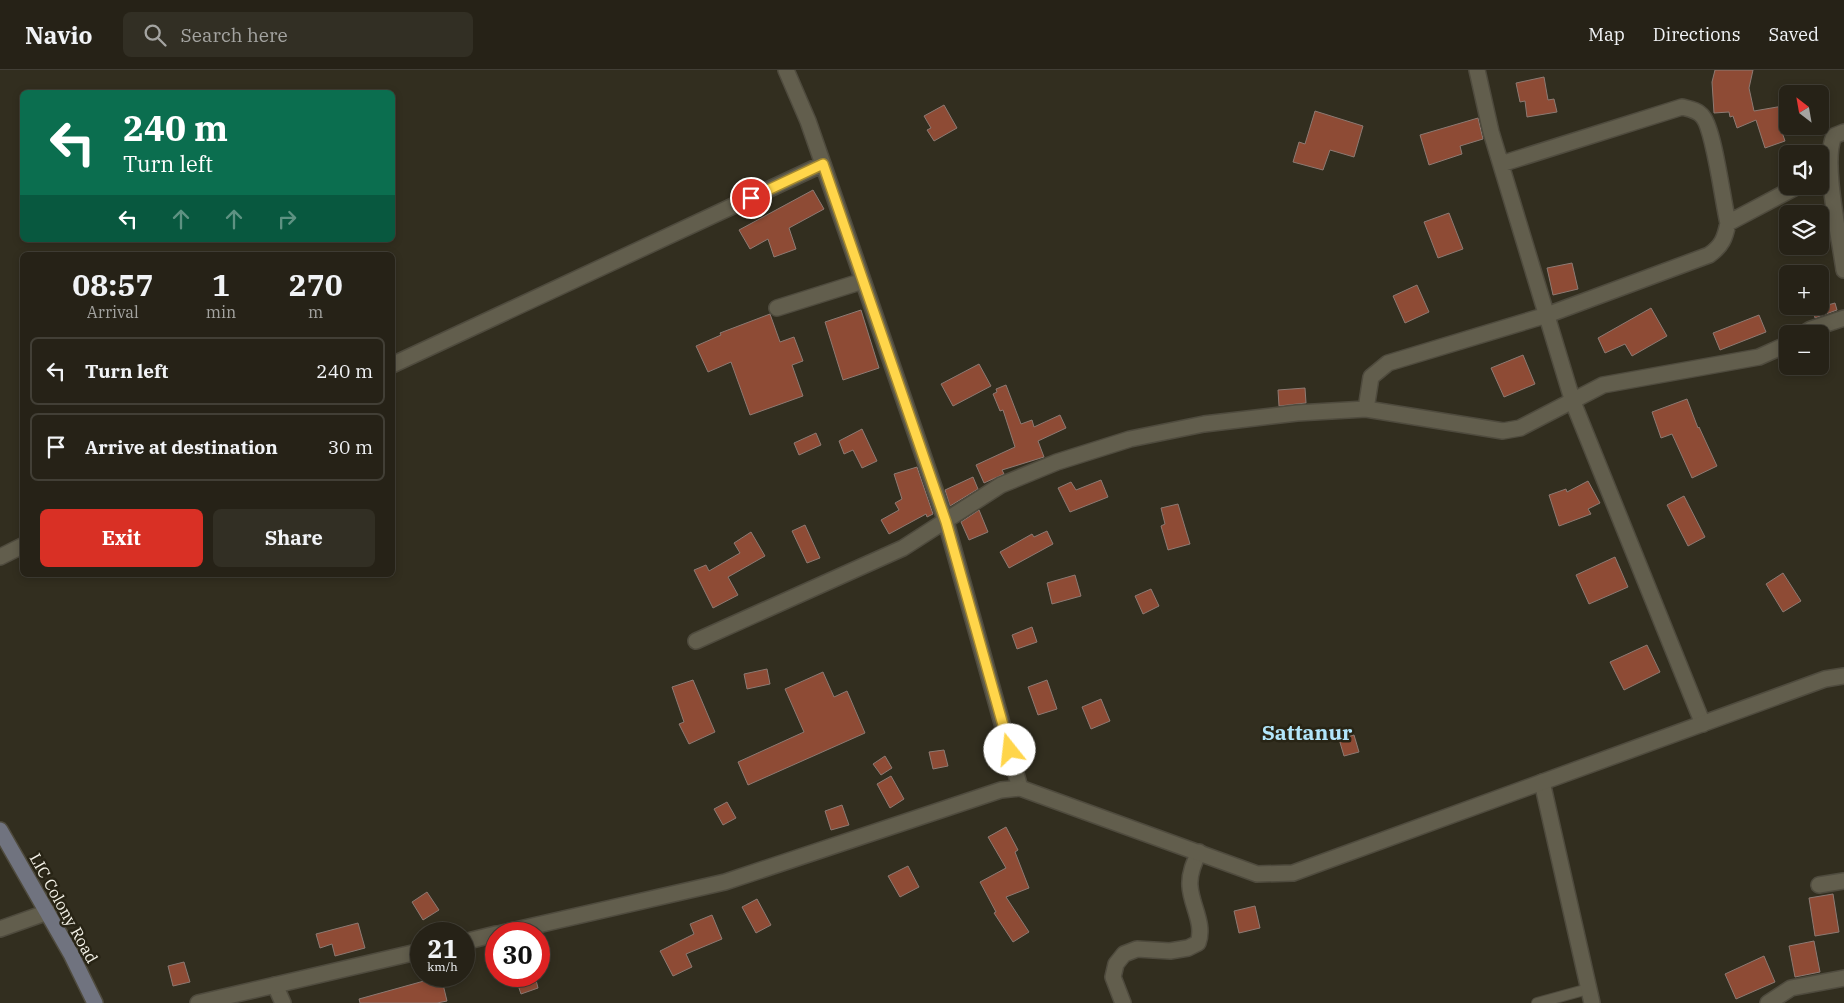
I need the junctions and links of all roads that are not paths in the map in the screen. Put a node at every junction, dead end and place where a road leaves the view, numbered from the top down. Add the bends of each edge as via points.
1 (786, 70) edge
2 (1477, 70) edge
3 (1844, 132) edge
4 (1829, 146) edge
5 (823, 164) junction
6 (1501, 164) junction
7 (1829, 193) edge
8 (1781, 195) edge
9 (1728, 223) junction
10 (1844, 270) edge
11 (863, 281) junction
12 (777, 308) dead end
13 (1547, 315) junction
14 (1844, 318) edge
15 (1823, 325) edge
16 (1779, 348) edge
17 (395, 364) edge
18 (1573, 402) junction
19 (1366, 408) junction
20 (946, 522) junction
21 (20, 547) edge
22 (0, 557) edge
23 (696, 641) dead end
24 (1844, 676) edge
25 (1703, 724) junction
26 (1542, 782) junction
27 (1020, 788) junction
28 (0, 830) edge
29 (1198, 852) junction
30 (1844, 881) edge
31 (1819, 885) dead end
32 (48, 912) junction
33 (550, 922) edge
34 (0, 929) edge
35 (410, 954) edge
36 (1844, 978) edge
37 (275, 985) junction
38 (1590, 996) edge
39 (95, 1003) edge
40 (198, 1003) edge
41 (284, 1003) edge
42 (1123, 1003) edge
43 (1537, 1003) edge
44 (1768, 1003) edge

1 - 5 street
2 - 6 street
3 - 4 street via 1834,136
5 - 11 street
5 - 17 street
6 - 9 street via 1682,107 1694,110 1703,117 1710,131
6 - 13 street
7 - 10 street
8 - 9 street
9 - 13 street via 1725,238 1709,255
11 - 12 street
11 - 20 street
13 - 18 street
13 - 19 street via 1388,362 1371,376
14 - 15 street
16 - 18 street via 1759,357 1603,385
18 - 19 street via 1520,428 1503,431
18 - 25 street
19 - 20 street via 1204,424 1130,439 1057,462 1001,485
20 - 23 street via 903,548
20 - 27 street
21 - 22 street
24 - 25 street via 1825,679
25 - 26 street
26 - 29 street via 1293,873 1257,874
26 - 38 street
27 - 29 street
27 - 33 street via 1001,790 725,882
28 - 32 main road, LIC Colony Road
29 - 42 street via 1191,870 1190,886 1202,933 1198,943 1170,952 1137,950 1124,954 1116,964 1113,977
30 - 31 street
32 - 34 street
32 - 39 main road, LIC Colony Road
35 - 37 street
36 - 44 street via 1791,988
37 - 40 street
37 - 41 street
38 - 43 lane

